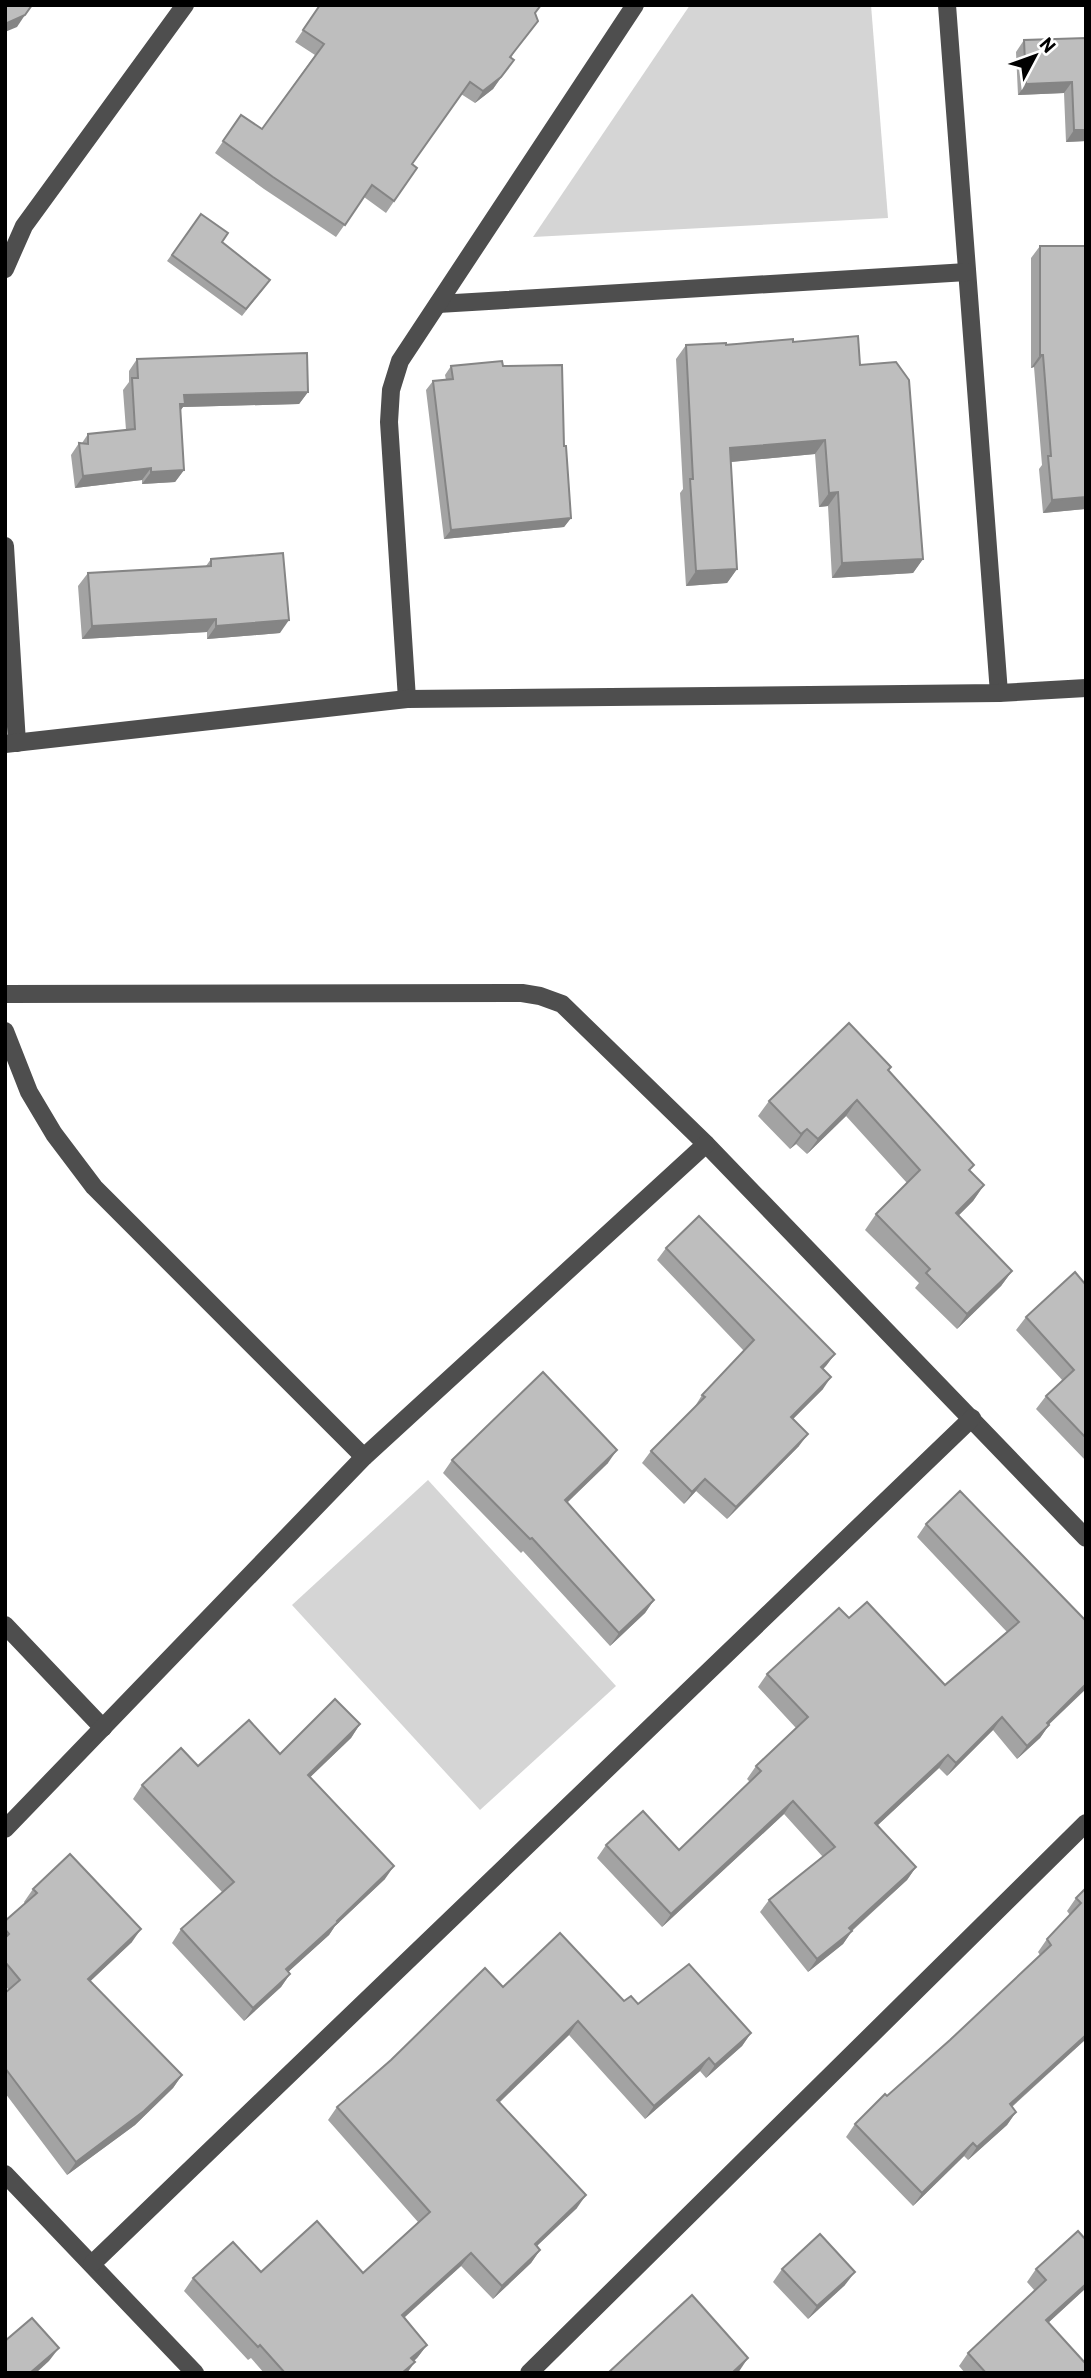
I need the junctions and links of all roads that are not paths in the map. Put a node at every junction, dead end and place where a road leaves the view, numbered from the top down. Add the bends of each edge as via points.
1 (185, 5) edge
2 (635, 5) edge
3 (947, 5) edge
4 (5, 269) edge
5 (967, 271) junction
6 (438, 304) junction
7 (5, 545) edge
8 (1086, 688) edge
9 (999, 693) junction
10 (407, 699) junction
11 (11, 744) edge
12 (5, 995) edge
13 (5, 1031) edge
14 (706, 1144) junction
15 (972, 1418) junction
16 (364, 1457) junction
17 (1086, 1538) edge
18 (5, 1625) edge
19 (103, 1728) junction
20 (1086, 1823) edge
21 (5, 1829) edge
22 (5, 2174) edge
23 (92, 2264) junction
24 (195, 2373) edge
25 (530, 2373) edge

1 - 4 street via 24,226
2 - 6 street
3 - 5 street
5 - 6 street
5 - 9 street
6 - 10 street via 400,361 391,390 389,422
7 - 11 street
8 - 9 street
9 - 10 street
10 - 11 street
12 - 14 street via 540,996 562,1004 577,1017
13 - 16 street via 29,1092 54,1135 94,1187
14 - 15 street
14 - 16 street
15 - 17 street
15 - 23 street
16 - 19 street
18 - 19 street
19 - 21 street
20 - 25 street
22 - 23 street
23 - 24 street

